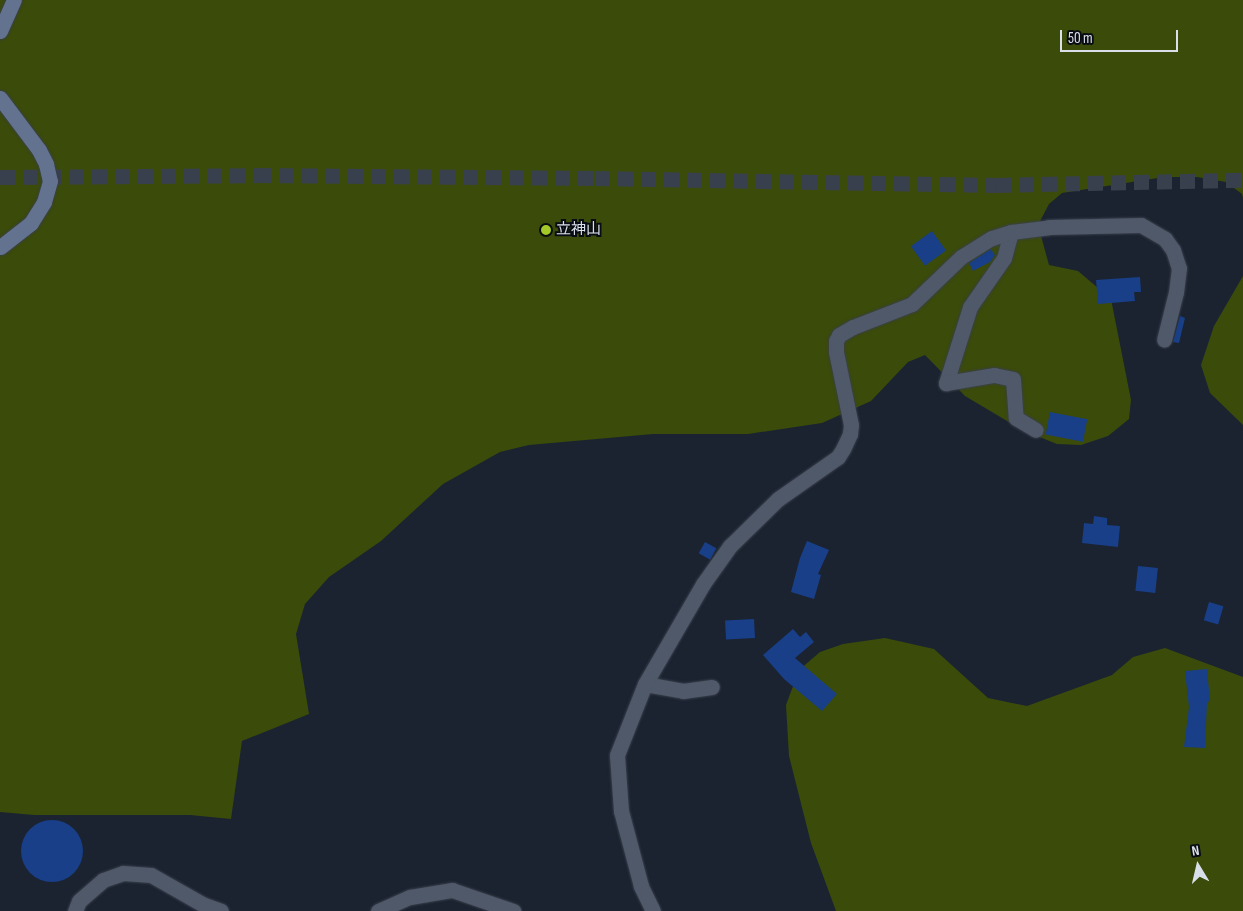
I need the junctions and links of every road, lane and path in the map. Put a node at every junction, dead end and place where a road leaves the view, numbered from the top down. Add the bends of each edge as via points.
1 (14, 0) edge
2 (0, 31) edge
3 (0, 98) edge
4 (1011, 232) junction
5 (0, 247) edge
6 (1164, 340) dead end
7 (1036, 430) dead end
8 (644, 684) junction
9 (712, 687) dead end
10 (75, 911) edge
11 (221, 911) edge
12 (378, 911) edge
13 (513, 911) edge
14 (653, 911) edge

1 - 2 street
3 - 5 street via 39,150 50,181 44,202 31,223
4 - 6 street via 1081,225 1141,225 1156,233 1173,250 1179,268
4 - 7 street via 1004,258 970,307 946,383 994,375 1013,379 1016,418
4 - 8 street via 992,238 961,257 912,304 839,335 836,352 851,426 843,449 838,457 778,499 730,546 703,584
8 - 9 street via 683,691
8 - 14 street via 617,755 621,811 641,886
10 - 11 street via 79,901 103,880 123,873 151,875
12 - 13 street via 410,897 452,890

